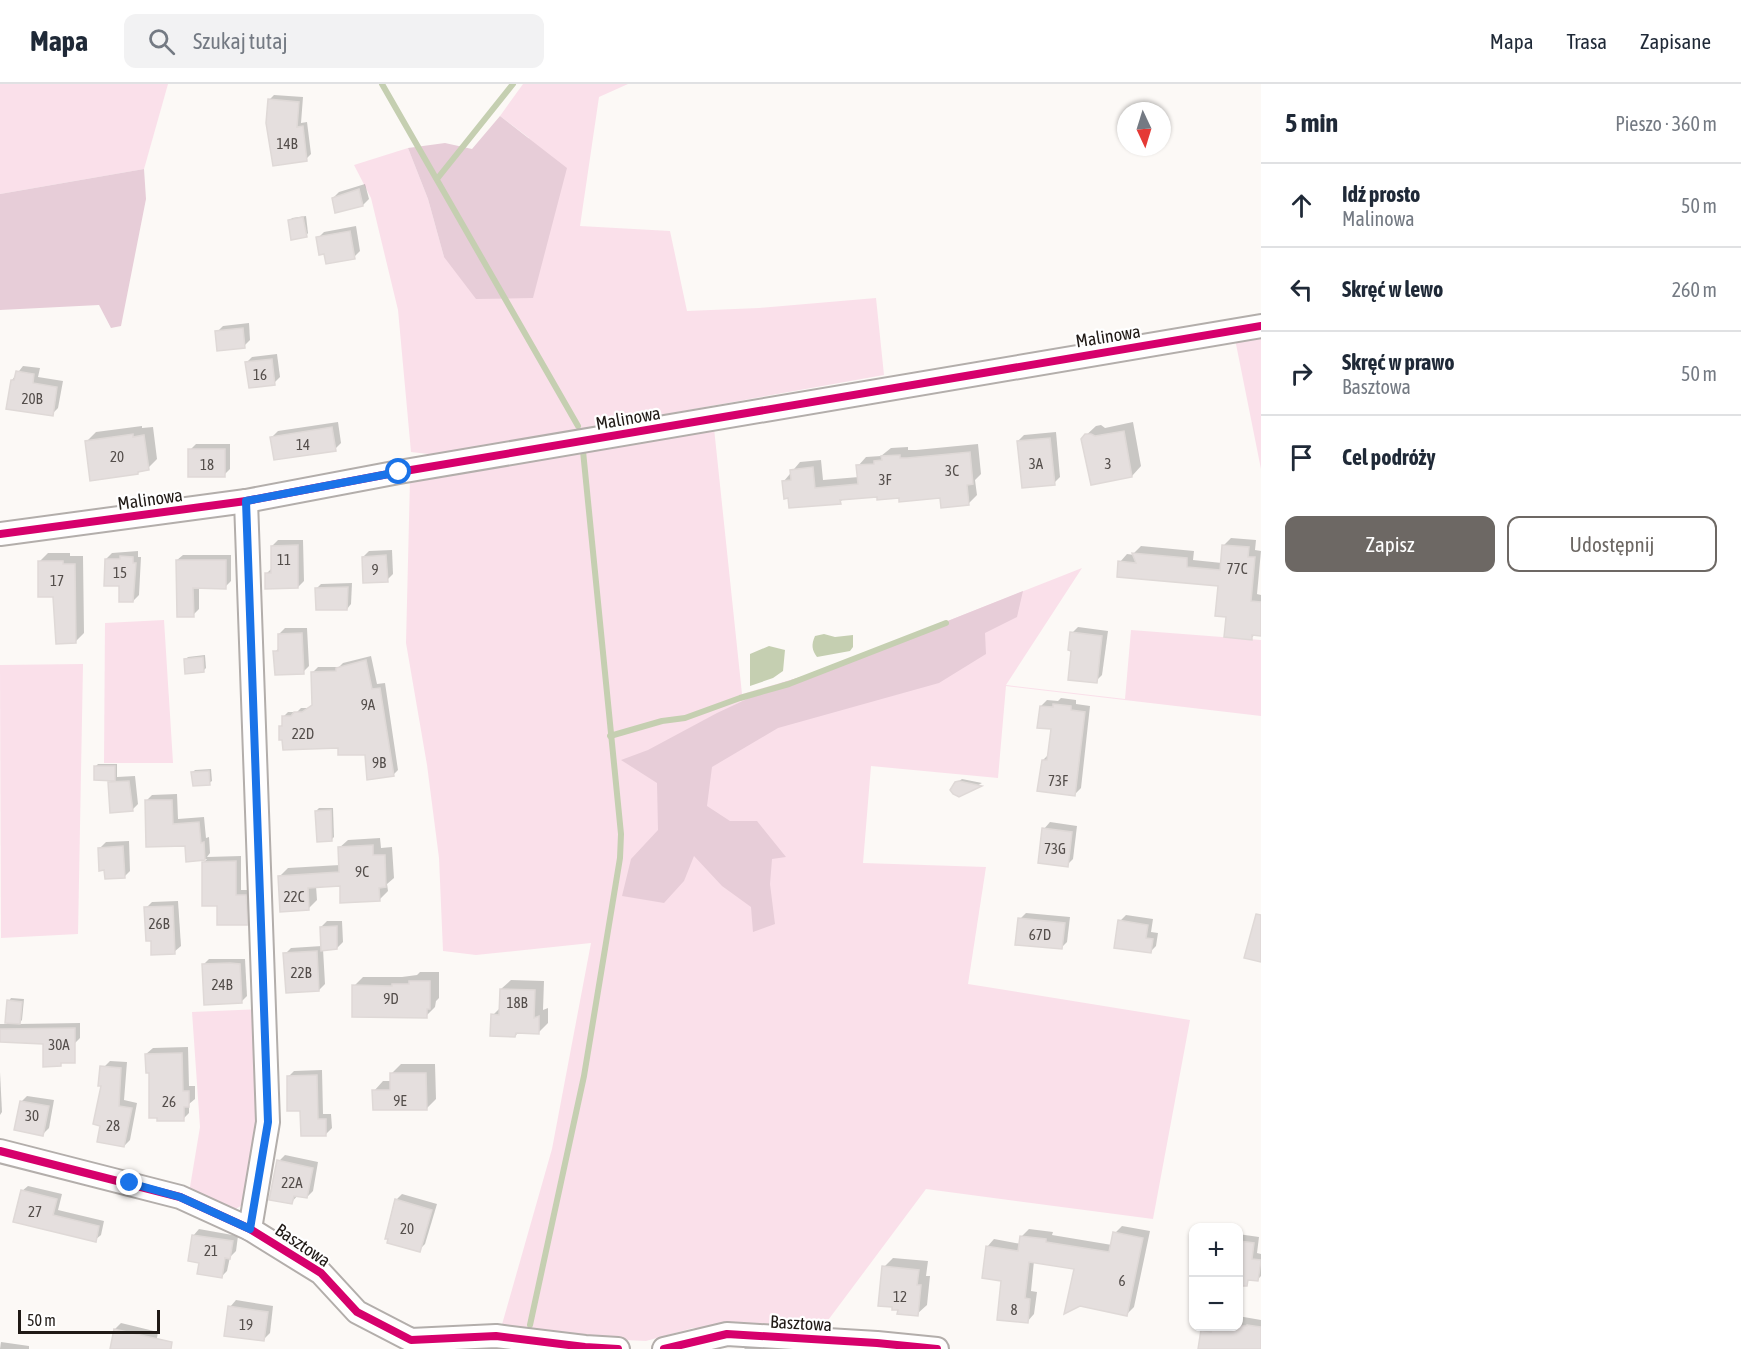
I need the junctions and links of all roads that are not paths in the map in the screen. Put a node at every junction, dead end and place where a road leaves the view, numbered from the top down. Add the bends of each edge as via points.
1 (1261, 326) edge
2 (246, 501) junction
3 (0, 534) edge
4 (0, 1151) edge
5 (250, 1229) junction
6 (618, 1349) edge
7 (664, 1349) edge
8 (937, 1349) edge

1 - 2 street, Malinowa
2 - 3 street, Malinowa
2 - 5 street via 268,1122
4 - 5 street, Basztowa via 180,1197
5 - 6 street, Basztowa via 321,1273 357,1312 411,1340 496,1336
7 - 8 street, Basztowa via 726,1334

